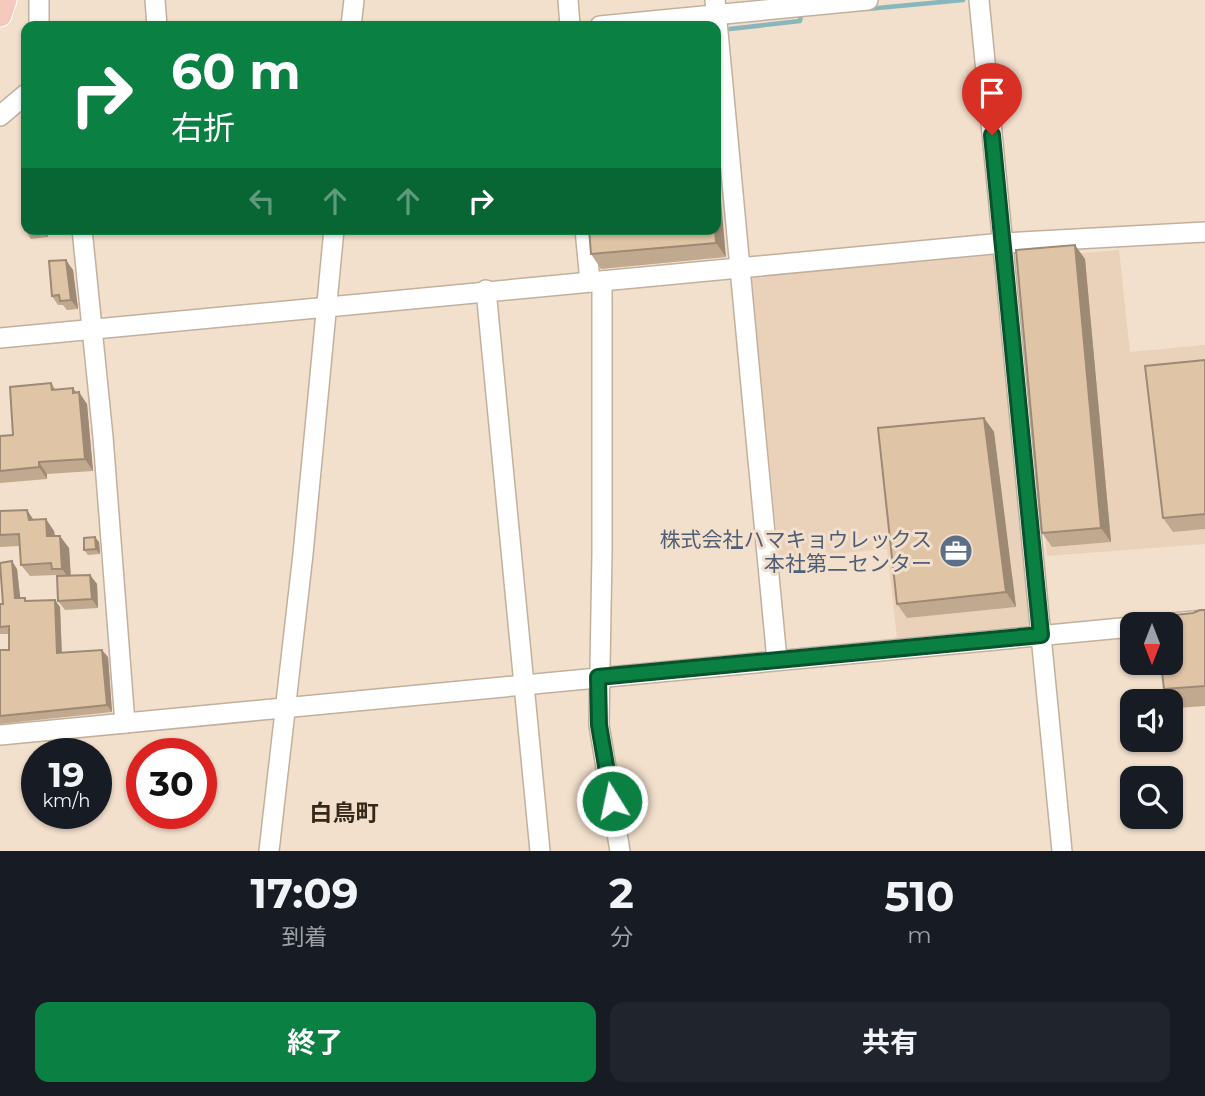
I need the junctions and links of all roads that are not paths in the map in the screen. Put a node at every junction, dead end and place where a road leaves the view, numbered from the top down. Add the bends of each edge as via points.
1 (5, 0) edge
2 (39, 0) edge
3 (155, 0) edge
4 (354, 0) edge
5 (568, 0) edge
6 (868, 0) edge
7 (979, 0) edge
8 (715, 8) edge
9 (0, 15) edge
10 (39, 21) edge
11 (157, 21) edge
12 (352, 21) edge
13 (570, 21) edge
14 (632, 21) edge
15 (721, 76) edge
16 (21, 98) edge
17 (0, 116) edge
18 (1205, 232) edge
19 (83, 235) edge
20 (333, 235) edge
21 (586, 235) edge
22 (1003, 243) junction
23 (738, 267) junction
24 (596, 281) junction
25 (486, 290) junction
26 (327, 306) junction
27 (91, 330) junction
28 (0, 338) edge
29 (1205, 620) edge
30 (1183, 622) edge
31 (1120, 628) edge
32 (1041, 635) junction
33 (777, 660) junction
34 (598, 677) junction
35 (523, 684) junction
36 (285, 708) junction
37 (125, 723) junction
38 (0, 735) edge
39 (269, 851) edge
40 (540, 851) edge
41 (620, 851) edge
42 (1062, 851) edge

1 - 9 main road
2 - 10 street
3 - 11 street
4 - 12 street
5 - 13 street
6 - 8 street
7 - 22 street
8 - 14 street
15 - 23 street
16 - 17 street
18 - 22 street
19 - 27 street
20 - 26 street
21 - 24 street
22 - 23 street
22 - 32 street
23 - 24 street
23 - 33 street
24 - 25 street
24 - 34 street via 603,526
25 - 26 street
25 - 35 street
26 - 27 street
26 - 36 street
27 - 28 street
27 - 37 street
29 - 30 street
31 - 32 street
32 - 33 street
32 - 42 street
33 - 34 street
34 - 35 street
34 - 41 street via 599,725
35 - 36 street
35 - 40 street
36 - 37 street
36 - 39 street
37 - 38 street

